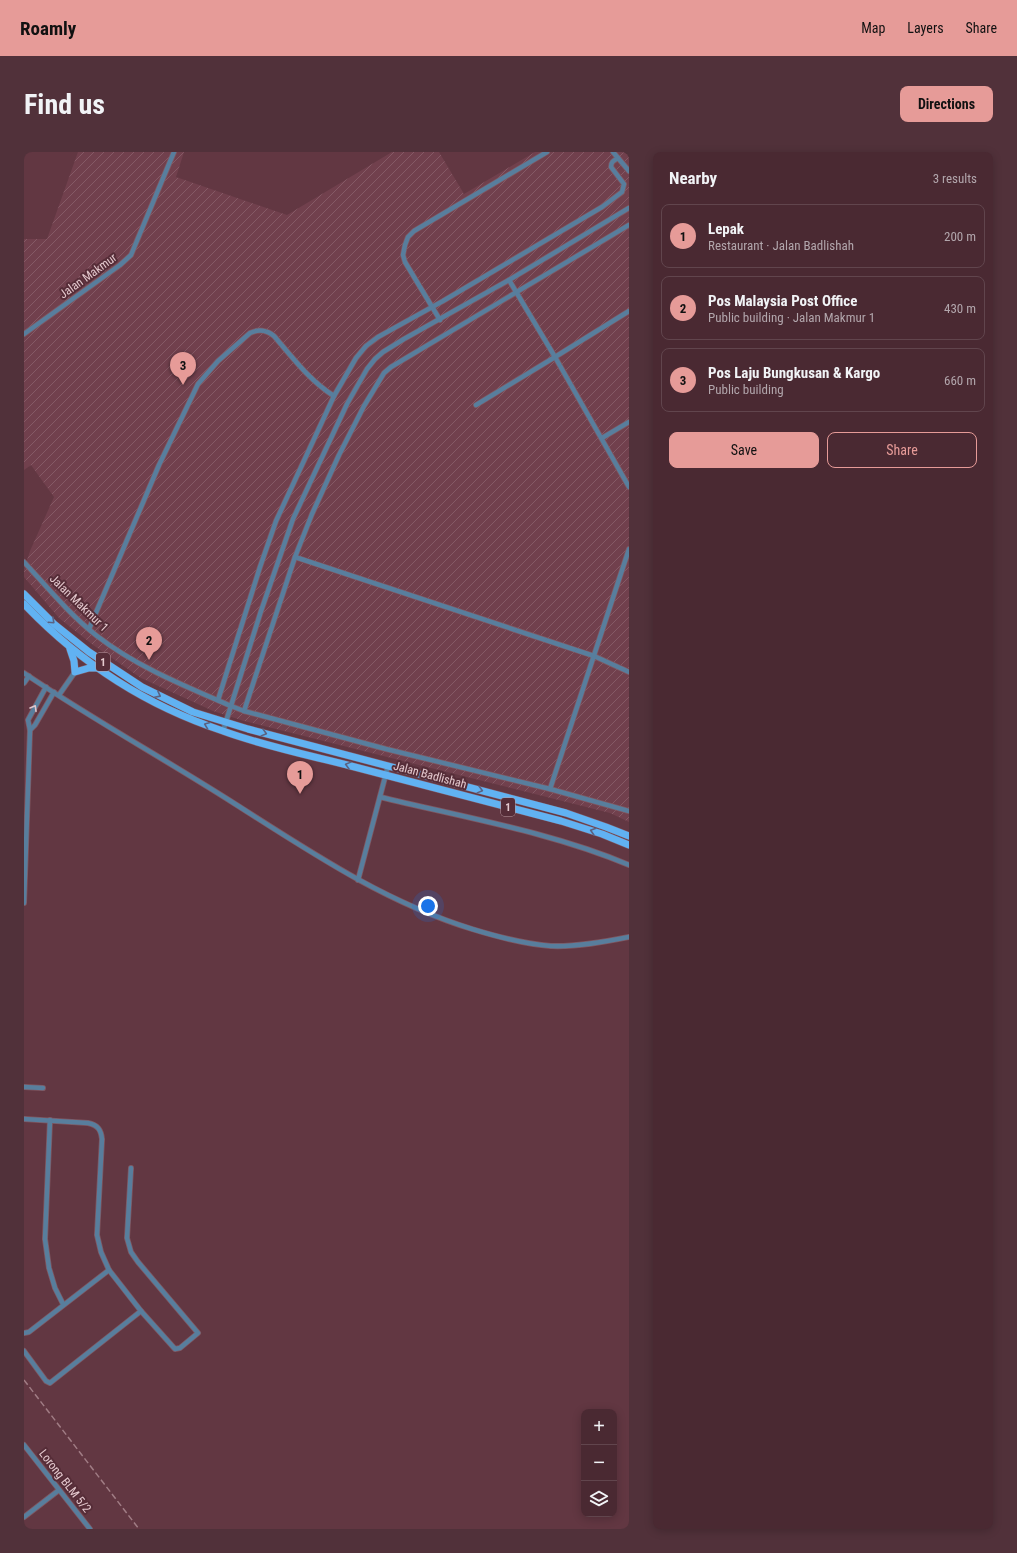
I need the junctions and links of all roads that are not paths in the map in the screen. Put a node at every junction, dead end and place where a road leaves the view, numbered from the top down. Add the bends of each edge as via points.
1 (174, 152) edge
2 (547, 152) edge
3 (613, 152) edge
4 (618, 158) junction
5 (629, 171) edge
6 (629, 208) edge
7 (629, 225) edge
8 (509, 280) junction
9 (516, 292) junction
10 (433, 307) junction
11 (629, 311) edge
12 (440, 320) junction
13 (24, 334) edge
14 (555, 357) junction
15 (334, 396) junction
16 (476, 405) dead end
17 (629, 422) edge
18 (602, 438) junction
19 (629, 487) edge
20 (629, 548) edge
21 (296, 557) junction
22 (24, 562) edge
23 (24, 594) edge
24 (24, 604) edge
25 (89, 629) junction
26 (69, 647) junction
27 (594, 656) junction
28 (98, 668) junction
29 (75, 672) junction
30 (629, 672) edge
31 (24, 673) edge
32 (29, 676) junction
33 (24, 683) edge
34 (46, 687) junction
35 (54, 692) junction
36 (59, 696) junction
37 (218, 700) junction
38 (231, 706) junction
39 (244, 711) junction
40 (226, 722) junction
41 (24, 727) edge
42 (30, 730) junction
43 (223, 732) junction
44 (388, 766) junction
45 (386, 775) junction
46 (550, 789) junction
47 (380, 797) junction
48 (629, 811) edge
49 (629, 836) edge
50 (629, 845) edge
51 (629, 865) edge
52 (358, 880) junction
53 (24, 903) edge
54 (629, 937) edge
55 (24, 1087) edge
56 (43, 1088) dead end
57 (24, 1119) edge
58 (50, 1120) junction
59 (131, 1168) dead end
60 (109, 1270) junction
61 (63, 1304) junction
62 (141, 1311) junction
63 (24, 1335) edge
64 (24, 1351) edge
65 (25, 1447) edge
66 (60, 1490) junction
67 (24, 1517) edge
68 (90, 1529) edge

1 - 13 street, Jalan Makmur via 131,255
2 - 10 street via 441,214 408,237 405,262
3 - 4 street
4 - 5 street
4 - 10 street via 613,161 611,167 624,184 622,192 602,207
6 - 8 street
7 - 9 street
8 - 9 street
8 - 12 street
9 - 14 street
9 - 21 street via 384,373 339,455
10 - 12 street
10 - 15 street via 366,346
11 - 14 street
12 - 38 street via 404,339 375,359 348,404 284,541
14 - 16 street
14 - 18 street
15 - 25 street via 309,376 274,336 267,332 250,333 218,361 198,384 191,398 159,465
15 - 37 street via 276,521
17 - 18 street
18 - 19 street
20 - 27 street
21 - 27 street
21 - 39 street
22 - 25 street, Jalan Makmur 1
23 -> 40 main road, 1 via 71,638 128,679 181,706
24 - 26 main road, 1
25 - 37 street, Jalan Makmur 1 via 124,655 147,668
26 - 28 main road, 1
26 - 29 main road
27 - 30 street
27 - 46 street
28 - 29 main road
43 -> 28 main road, 1 via 145,698
29 - 36 street
31 - 32 street
32 - 33 street
32 - 34 street
34 - 35 street
42 -> 34 street via 28,720
35 - 36 street
35 - 42 street
36 - 52 street
37 - 38 street, Jalan Makmur 1
38 - 39 street, Jalan Makmur 1
38 - 40 street
39 - 46 street, Jalan Makmur 1
40 - 43 street
40 -> 44 main road, Jalan Badlishah / 1
41 - 42 street
42 - 53 street
45 -> 43 main road, Jalan Badlishah / 1
44 - 45 street
44 -> 49 main road, Jalan Badlishah / 1 via 566,814
45 - 47 street
50 -> 45 main road, Jalan Badlishah / 1 via 561,821
46 - 48 street, Jalan Makmur 1
47 - 51 street via 550,837
47 - 52 street
52 - 54 street via 437,917 514,941 554,946
55 - 56 street
57 - 58 street
58 - 60 street via 95,1124 99,1128 102,1140 97,1235
58 - 61 street via 46,1246 49,1268
59 - 62 street via 127,1238 131,1252 198,1333 180,1348 175,1349
60 - 61 street
60 - 62 street
61 - 63 street
62 - 64 street via 50,1383 46,1382
65 - 66 street, Lorong BLM 5/2
66 - 67 street
66 - 68 street, Lorong BLM 5/2

